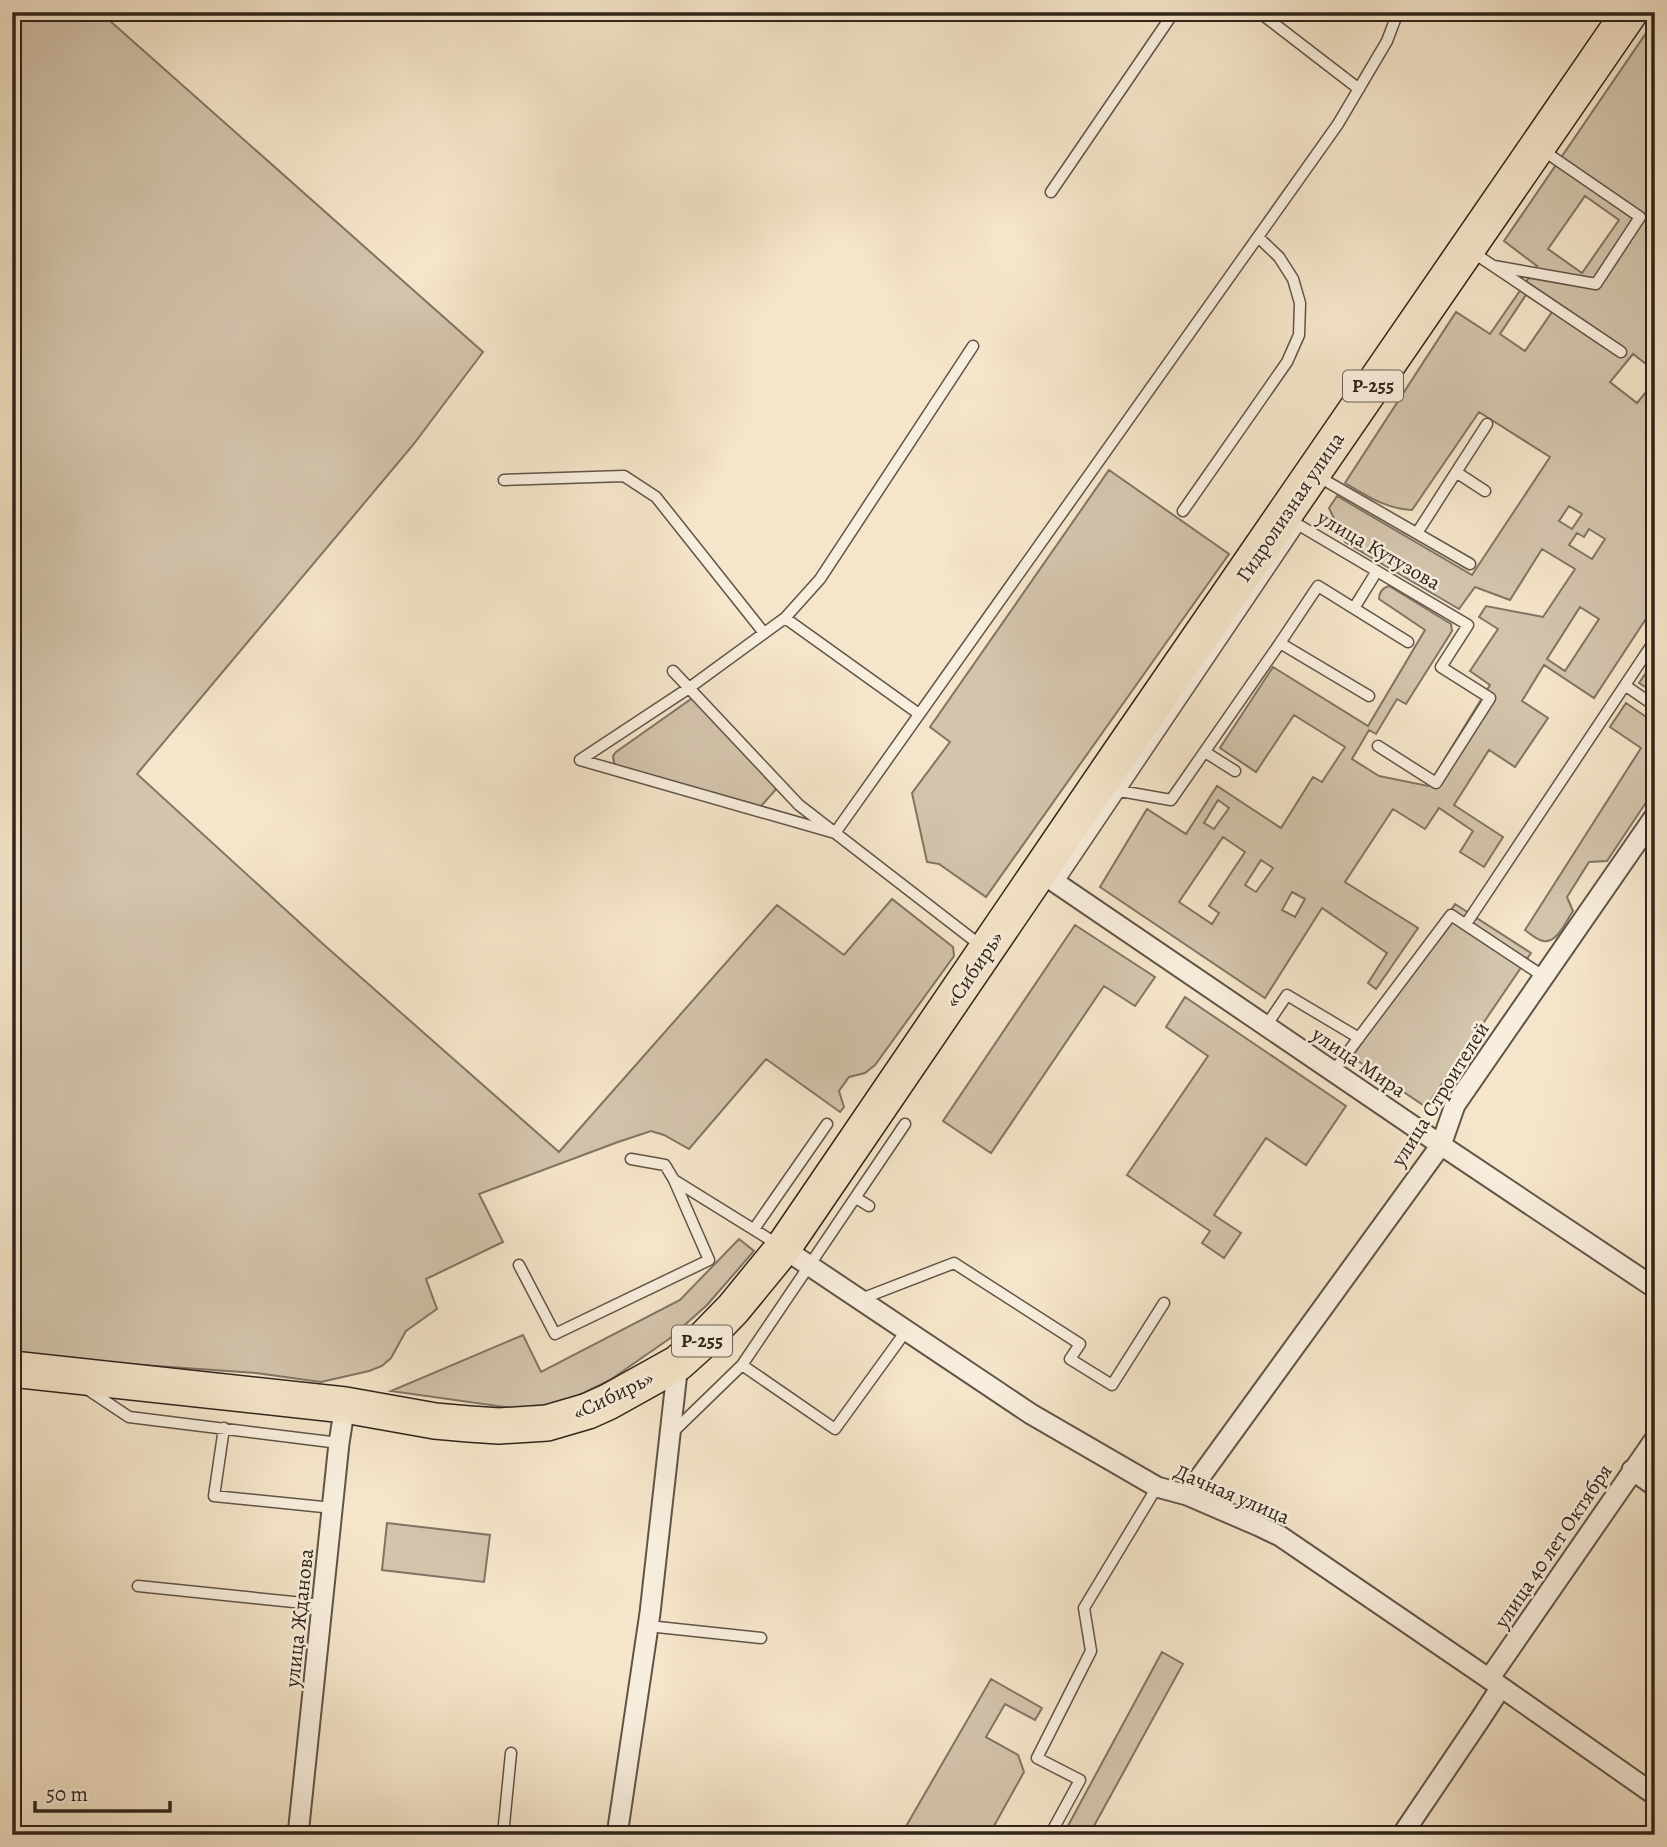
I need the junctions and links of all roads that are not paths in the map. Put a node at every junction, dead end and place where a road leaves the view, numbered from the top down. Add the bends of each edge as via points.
1 (1174, 12) edge
2 (1259, 12) edge
3 (1398, 12) edge
4 (1630, 12) edge
5 (1359, 89) junction
6 (1538, 147) junction
7 (1051, 192) dead end
8 (1258, 237) junction
9 (1481, 257) junction
10 (973, 346) dead end
11 (1621, 352) dead end
12 (1488, 424) dead end
13 (1456, 472) junction
14 (1312, 474) junction
15 (504, 480) dead end
16 (1485, 491) dead end
17 (1183, 511) dead end
18 (1291, 521) junction
19 (1417, 533) junction
20 (1470, 564) dead end
21 (1377, 571) junction
22 (1354, 608) junction
23 (785, 618) junction
24 (764, 633) junction
25 (1655, 640) edge
26 (1280, 642) junction
27 (1408, 642) dead end
28 (673, 671) dead end
29 (1626, 685) junction
30 (689, 688) junction
31 (1369, 696) dead end
32 (1655, 706) edge
33 (919, 714) junction
34 (1378, 746) dead end
35 (1205, 752) junction
36 (1235, 772) dead end
37 (1118, 775) junction
38 (1655, 816) edge
39 (835, 833) junction
40 (1048, 878) junction
41 (1466, 924) junction
42 (986, 950) junction
43 (1543, 976) junction
44 (1266, 1026) junction
45 (1359, 1038) junction
46 (1333, 1072) junction
47 (827, 1124) dead end
48 (905, 1124) dead end
49 (1441, 1145) junction
50 (631, 1159) dead end
51 (674, 1180) junction
52 (856, 1198) junction
53 (869, 1206) dead end
54 (754, 1230) junction
55 (796, 1257) junction
56 (519, 1265) dead end
57 (1655, 1288) edge
58 (859, 1299) junction
59 (1164, 1303) dead end
60 (906, 1331) junction
61 (678, 1363) junction
62 (743, 1365) junction
63 (12, 1369) edge
64 (65, 1375) junction
65 (345, 1405) junction
66 (223, 1428) junction
67 (670, 1435) junction
68 (1655, 1439) edge
69 (339, 1443) junction
70 (1632, 1470) junction
71 (1655, 1486) edge
72 (1157, 1487) junction
73 (1187, 1495) junction
74 (333, 1508) junction
75 (138, 1586) dead end
76 (323, 1605) junction
77 (648, 1626) junction
78 (761, 1638) dead end
79 (1495, 1683) junction
80 (512, 1753) dead end
81 (1655, 1795) edge
82 (298, 1835) edge
83 (503, 1835) edge
84 (617, 1835) edge
85 (1050, 1835) edge
86 (1402, 1835) edge

1 - 7 lane
2 - 5 lane
3 - 5 lane
4 - 6 highway, Гидролизная улица / Р-255
5 - 8 lane
6 - 9 highway, Гидролизная улица / Р-255
6 - 9 lane via 1640,218 1596,284
8 - 17 lane via 1293,279 1300,303 1299,335 1287,362
8 - 33 lane
9 - 11 lane
9 - 14 highway, Гидролизная улица / Р-255
10 - 23 lane via 820,579
12 - 13 lane
13 - 16 lane
13 - 19 lane
14 - 18 highway, Гидролизная улица / Р-255
14 - 19 lane
15 - 24 lane via 624,476 656,497
18 - 21 lane, улица Кутузова
18 - 37 highway, Гидролизная улица / Р-255
19 - 20 lane
21 - 22 lane
21 - 34 lane, улица Кутузова via 1468,625 1441,667 1490,698 1436,783
22 - 26 lane via 1318,586
22 - 27 lane
23 - 24 lane
23 - 33 lane
24 - 30 lane
25 - 29 lane
26 - 31 lane
26 - 35 lane
28 - 30 lane
29 - 32 lane
29 - 41 lane
30 - 39 lane via 799,805
30 - 39 lane via 580,760
33 - 39 lane
35 - 36 lane
35 - 37 lane via 1171,800
37 - 40 highway, «Сибирь» / Р-255
38 - 43 street, улица Строителей
39 - 42 lane
40 - 42 highway, «Сибирь» / Р-255
40 - 44 street, улица Мира
41 - 43 lane
41 - 45 lane via 1451,915
42 - 55 highway, «Сибирь» / Р-255
43 - 49 street, улица Строителей via 1455,1105
44 - 45 lane via 1287,995
44 - 46 street, улица Мира
45 - 46 lane
46 - 49 street, улица Мира
47 - 54 lane
48 - 52 lane
49 - 57 street, улица Мира
49 - 73 street, улица Строителей
50 - 51 lane via 665,1164
51 - 54 lane
51 - 56 lane via 709,1260 555,1334
52 - 53 lane
52 - 55 lane
54 - 55 lane
55 - 58 street, Дачная улица
55 - 61 highway, «Сибирь» / Р-255
55 - 62 lane
58 - 59 lane via 954,1263 1080,1344 1070,1359 1112,1385
58 - 60 street, Дачная улица
60 - 62 lane via 835,1429
60 - 72 street, Дачная улица via 1031,1414
61 - 65 highway, «Сибирь» / Р-255 via 598,1406 547,1423 499,1426 435,1421
61 - 67 street
62 - 67 lane
63 - 64 highway, «Сибирь» / Р-255
64 - 65 highway, «Сибирь» / Р-255
64 - 66 lane via 129,1417
65 - 69 street, улица Жданова
66 - 69 lane
66 - 74 lane via 214,1496
67 - 77 street
68 - 70 street, улица 40 лет Октября
69 - 74 street, улица Жданова
70 - 71 street
70 - 79 street, улица 40 лет Октября
72 - 73 street, Дачная улица
72 - 85 lane via 1084,1608 1091,1651 1037,1758 1080,1780
73 - 79 street, Дачная улица via 1280,1536
74 - 76 street, улица Жданова
75 - 76 lane
76 - 82 street, улица Жданова
77 - 78 lane
77 - 84 street
79 - 81 street, Дачная улица
79 - 86 street, улица 40 лет Октября via 1482,1718
80 - 83 lane

